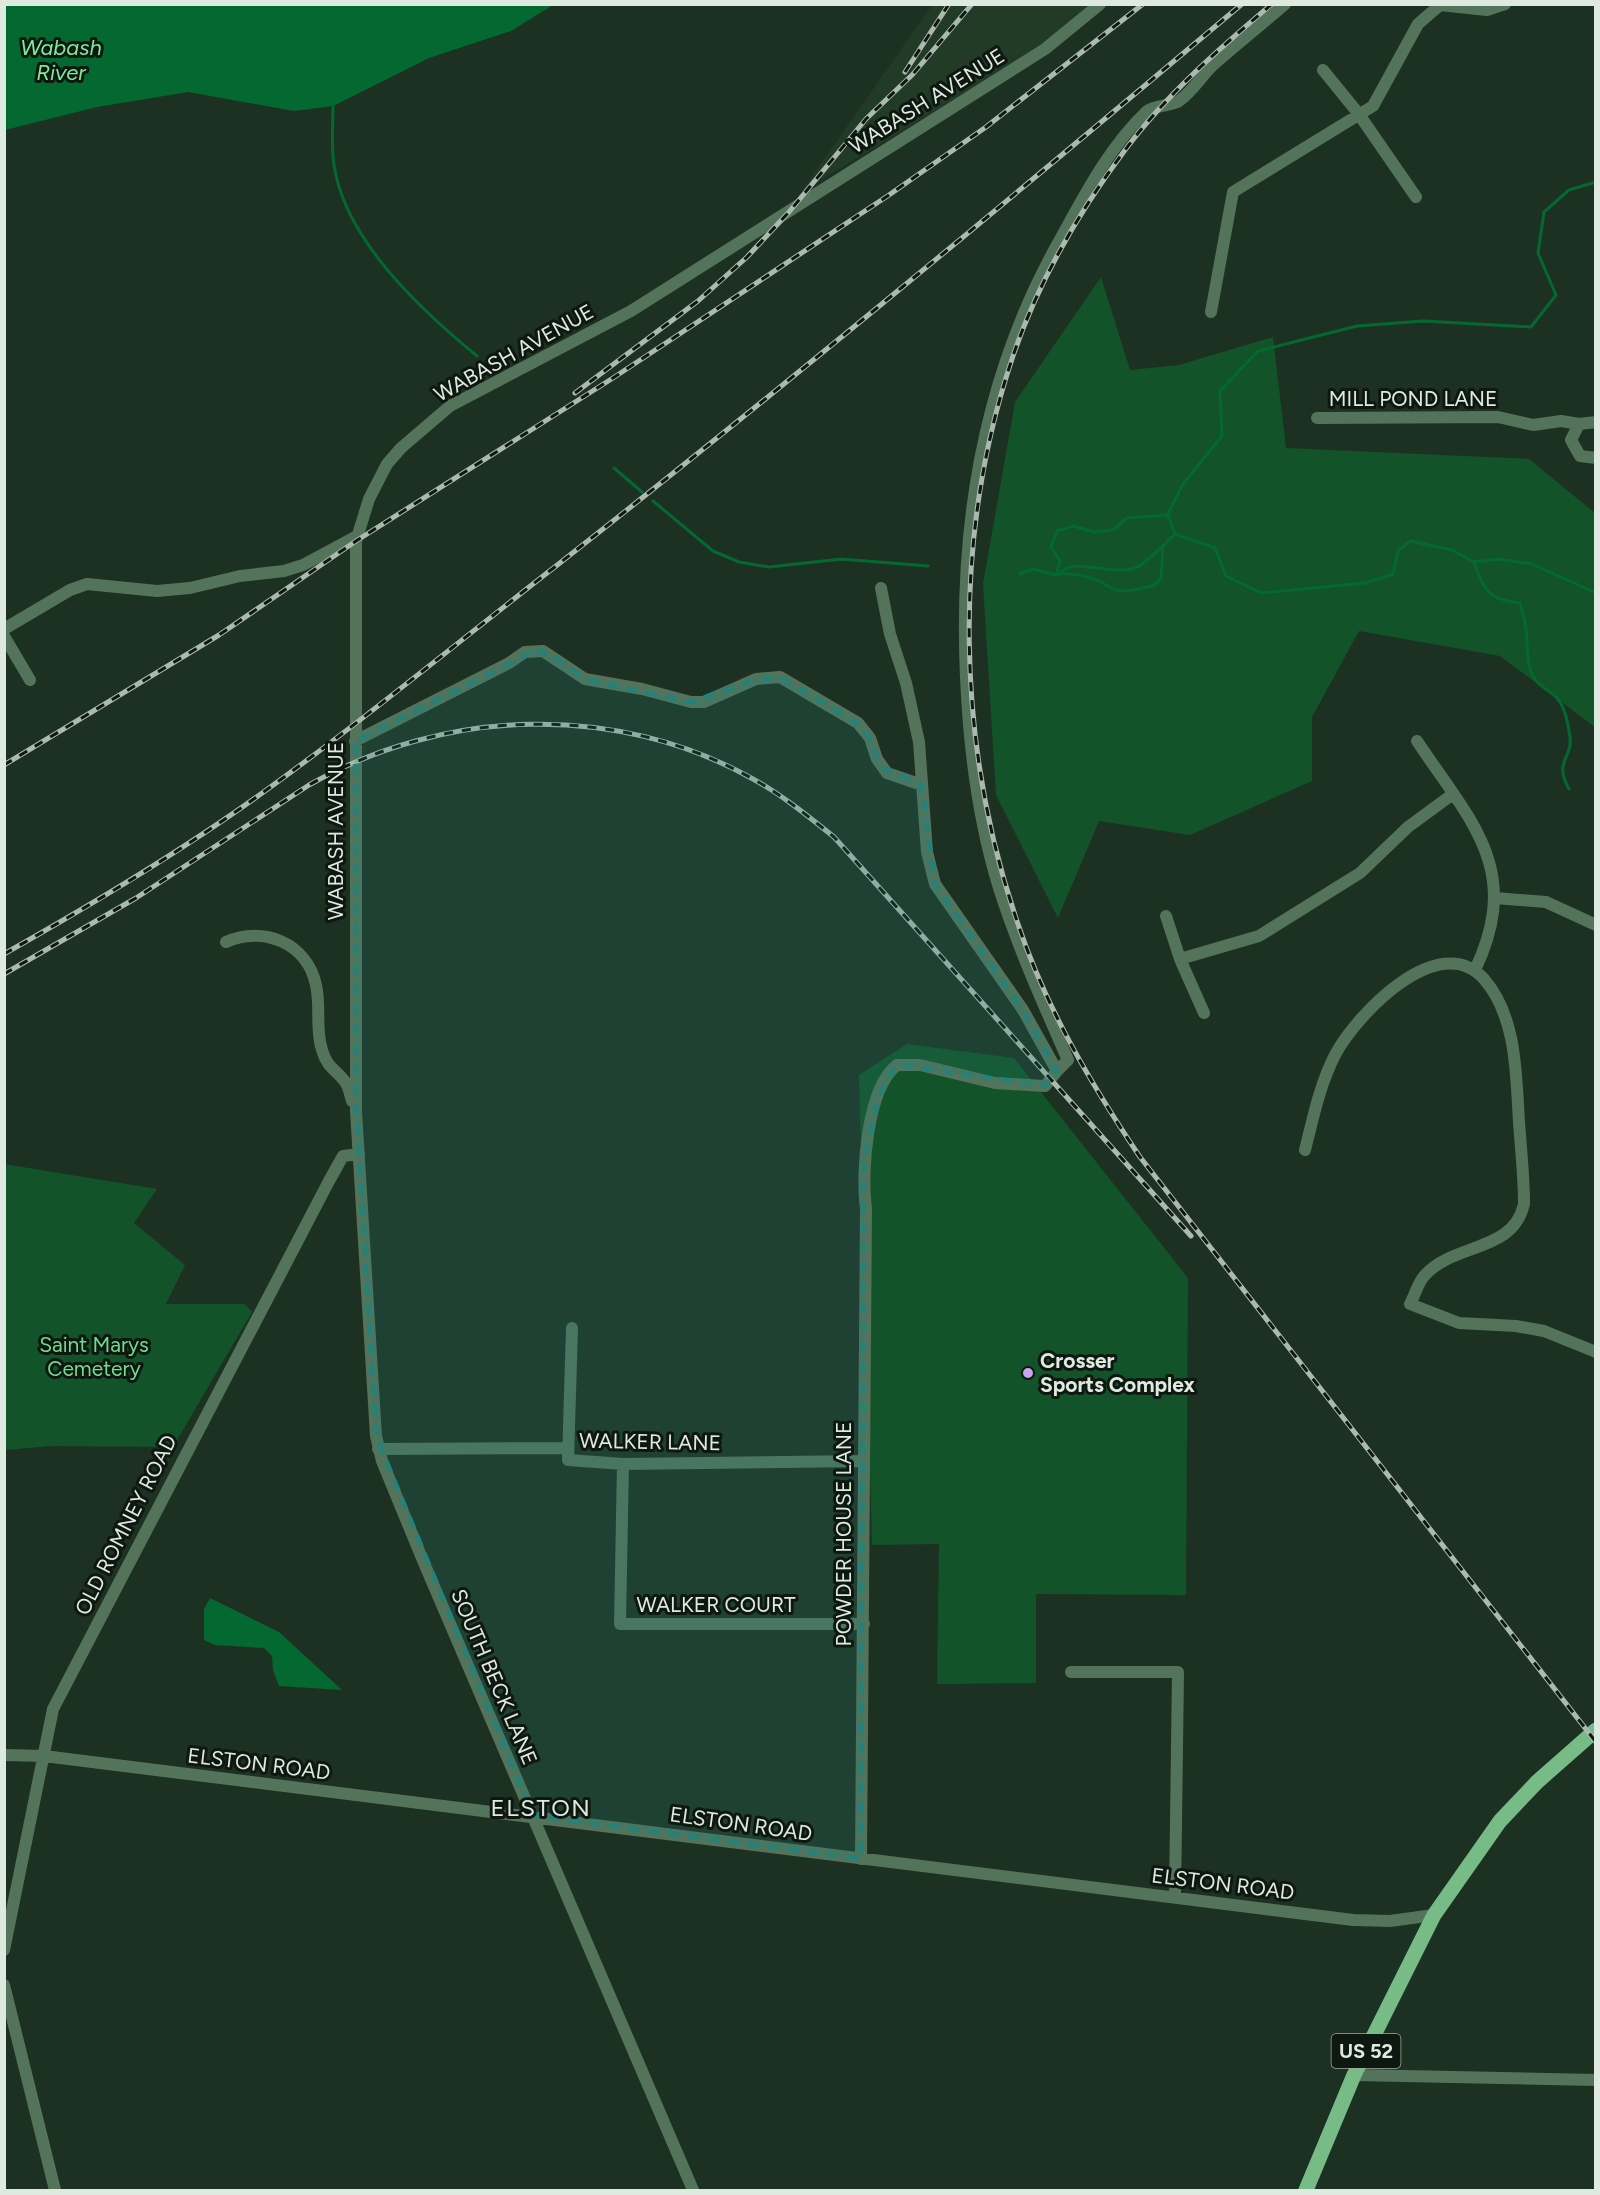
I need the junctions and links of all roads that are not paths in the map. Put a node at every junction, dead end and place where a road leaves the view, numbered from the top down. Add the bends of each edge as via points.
1 (1100, 4) edge
2 (1285, 4) edge
3 (1505, 4) edge
4 (1323, 70) dead end
5 (1358, 113) junction
6 (1416, 197) dead end
7 (1211, 312) dead end
8 (1317, 418) dead end
9 (1596, 422) edge
10 (1579, 424) junction
11 (1596, 458) edge
12 (357, 536) junction
13 (881, 588) dead end
14 (4, 630) edge
15 (4, 636) edge
16 (30, 680) dead end
17 (356, 741) junction
18 (1417, 741) dead end
19 (922, 785) junction
20 (1453, 794) junction
21 (1495, 897) junction
22 (1166, 916) dead end
23 (1596, 925) edge
24 (226, 942) dead end
25 (1180, 959) junction
26 (1474, 970) junction
27 (1204, 1013) dead end
28 (1057, 1071) junction
29 (356, 1111) junction
30 (1305, 1150) dead end
31 (359, 1154) junction
32 (572, 1328) dead end
33 (1595, 1350) edge
34 (568, 1448) junction
35 (378, 1449) junction
36 (864, 1461) junction
37 (623, 1464) junction
38 (864, 1624) junction
39 (1071, 1672) dead end
40 (1596, 1730) edge
41 (4, 1755) edge
42 (44, 1756) junction
43 (533, 1816) junction
44 (861, 1859) junction
45 (1175, 1897) junction
46 (1434, 1915) junction
47 (4, 1950) edge
48 (4, 1985) edge
49 (1354, 2075) junction
50 (1596, 2079) edge
51 (55, 2190) edge
52 (693, 2190) edge
53 (1306, 2190) edge

1 - 12 street, WABASH AVENUE via 1045,49 632,311 450,406 387,464 369,499
2 - 28 street via 1210,68 1178,102 1149,109 1118,145 1043,270 1004,365 985,427 966,562 968,721 978,794 999,887 1025,963 1068,1060
3 - 5 street via 1487,10 1440,5 1418,24 1373,106
4 - 5 street
5 - 6 street
5 - 7 street via 1233,192
8 - 10 street, MILL POND LANE via 1497,417 1533,425 1561,421
9 - 10 street, MILL POND LANE
10 - 11 street via 1572,434 1572,446 1580,456
12 - 14 street via 284,571 157,591 87,584
12 - 17 street, WABASH AVENUE
13 - 19 street via 915,722
15 - 16 street
17 - 19 street via 525,652 536,650 552,655 585,679 691,702 704,702 756,679 780,677 858,723 887,773
17 - 29 street, WABASH AVENUE
18 - 20 street
19 - 28 street via 927,852 935,884 1023,1010
20 - 21 street via 1489,854
20 - 25 street via 1408,827 1360,873 1259,936
21 - 23 street via 1546,902
21 - 26 street via 1492,923
22 - 25 street
24 - 29 street via 253,934 273,936 305,961 316,984 321,1049 328,1066 346,1083
25 - 27 street
26 - 30 street via 1454,963 1423,968 1404,980 1354,1028 1329,1069
26 - 33 street via 1493,993 1513,1047 1524,1204 1515,1227 1505,1236 1450,1256 1430,1269 1410,1304 1459,1323 1544,1331
28 - 36 street, POWDER HOUSE LANE via 1044,1086 966,1078 907,1063 897,1065 885,1079 867,1137 863,1189
29 - 31 street, WABASH AVENUE
31 - 35 street, SOUTH BECK LANE
31 - 42 street, OLD ROMNEY ROAD via 343,1156 265,1301 53,1709
32 - 34 street, WALKER LANE
34 - 35 street
34 - 37 street, WALKER LANE via 568,1460
35 - 43 street, SOUTH BECK LANE
36 - 37 street, WALKER LANE
36 - 38 street, POWDER HOUSE LANE
37 - 38 street, WALKER COURT via 620,1624
38 - 44 street, POWDER HOUSE LANE
39 - 45 street via 1178,1672
40 - 46 main road, US 52 via 1551,1768 1500,1821
41 - 42 street, ELSTON ROAD
42 - 43 street, ELSTON ROAD
42 - 47 street, OLD ROMNEY ROAD
43 - 44 street, ELSTON ROAD
43 - 52 street, SOUTH BECK LANE
44 - 45 street, ELSTON ROAD
45 - 46 street, ELSTON ROAD via 1353,1920 1390,1921
46 - 49 main road, US 52
48 - 51 street
49 - 50 street
49 - 53 main road, US 52

